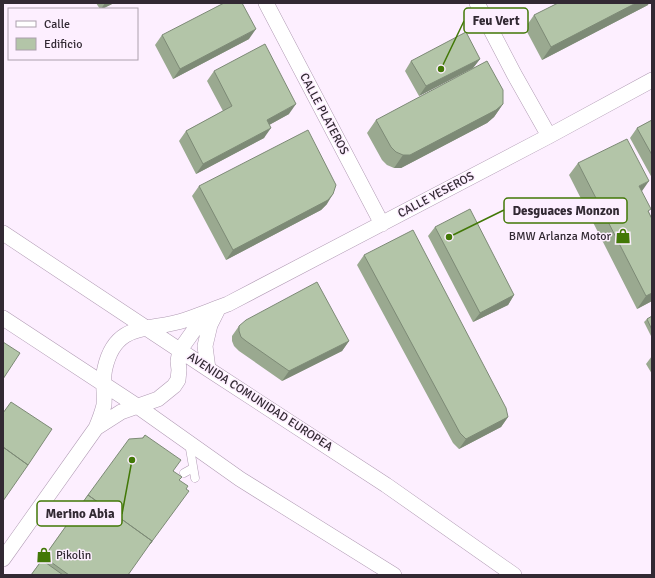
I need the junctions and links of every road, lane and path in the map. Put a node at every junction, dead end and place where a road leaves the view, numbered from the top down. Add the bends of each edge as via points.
1 (266, 3) edge
2 (478, 3) edge
3 (652, 80) edge
4 (549, 136) junction
5 (382, 224) junction
6 (3, 233) edge
7 (219, 308) junction
8 (3, 318) edge
9 (146, 327) junction
10 (180, 350) junction
11 (208, 370) junction
12 (103, 384) junction
13 (137, 406) junction
14 (96, 428) junction
15 (189, 442) junction
16 (193, 468) junction
17 (184, 474) dead end
18 (195, 478) dead end
19 (3, 559) edge
20 (394, 575) edge
21 (514, 575) edge

1 - 5 street, CALLE PLATEROS
2 - 4 street
3 - 4 street, CALLE YESEROS
4 - 5 street, CALLE YESEROS
5 - 7 street, CALLE YESEROS
6 - 9 street, AVENIDA COMUNIDAD EUROPEA
7 - 9 street, CALLE YESEROS via 163,326
7 - 10 street via 197,326
7 - 11 street via 210,325 205,346
8 - 12 street
9 - 10 street, AVENIDA COMUNIDAD EUROPEA
9 - 12 street via 127,334 117,342 105,368
10 - 11 street, AVENIDA COMUNIDAD EUROPEA
10 - 13 street via 178,380 174,386 158,399
11 - 21 street, AVENIDA COMUNIDAD EUROPEA via 386,485
12 - 13 street
12 - 14 street via 104,404
13 - 14 street via 121,412
13 - 15 street
14 - 19 street
15 - 16 lane
15 - 20 street via 240,479
16 - 17 lane
16 - 18 lane

